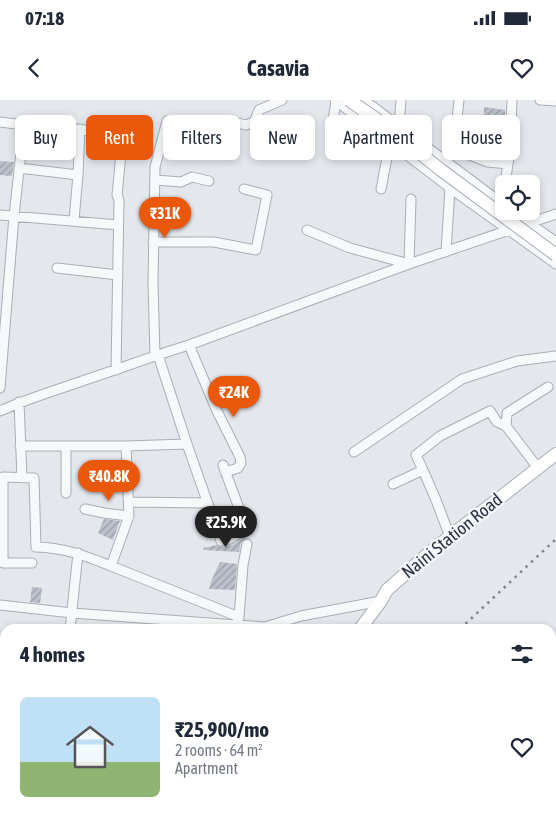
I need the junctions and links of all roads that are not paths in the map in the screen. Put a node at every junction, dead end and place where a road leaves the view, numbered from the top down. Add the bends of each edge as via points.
1 (282, 100) edge
2 (335, 100) edge
3 (349, 100) edge
4 (364, 100) edge
5 (401, 100) edge
6 (459, 100) edge
7 (512, 100) edge
8 (540, 100) edge
9 (556, 101) edge
10 (333, 115) edge
11 (355, 115) edge
12 (385, 115) edge
13 (400, 115) edge
14 (0, 122) edge
15 (240, 123) edge
16 (15, 124) edge
17 (76, 129) edge
18 (80, 129) junction
19 (163, 136) edge
20 (432, 151) edge
21 (20, 160) edge
22 (387, 160) edge
23 (413, 160) edge
24 (508, 164) junction
25 (19, 168) junction
26 (78, 175) junction
27 (506, 175) edge
28 (155, 180) junction
29 (209, 181) dead end
30 (450, 188) junction
31 (244, 189) dead end
32 (381, 189) dead end
33 (495, 196) edge
34 (410, 198) dead end
35 (556, 214) edge
36 (0, 215) edge
37 (14, 216) junction
38 (74, 220) junction
39 (524, 220) edge
40 (529, 224) junction
41 (118, 225) junction
42 (307, 230) dead end
43 (508, 231) junction
44 (153, 242) junction
45 (556, 242) edge
46 (446, 252) junction
47 (556, 256) edge
48 (408, 264) junction
49 (556, 264) edge
50 (57, 268) dead end
51 (118, 275) junction
52 (2, 330) edge
53 (190, 345) junction
54 (156, 355) junction
55 (556, 356) edge
56 (116, 370) junction
57 (548, 387) dead end
58 (0, 388) edge
59 (19, 402) junction
60 (0, 411) edge
61 (506, 426) junction
62 (187, 444) junction
63 (20, 446) junction
64 (66, 446) junction
65 (126, 446) junction
66 (354, 452) dead end
67 (556, 454) edge
68 (538, 468) junction
69 (423, 470) junction
70 (22, 478) junction
71 (393, 484) dead end
72 (66, 493) dead end
73 (129, 502) junction
74 (207, 503) junction
75 (85, 508) dead end
76 (129, 516) junction
77 (450, 536) junction
78 (247, 544) dead end
79 (78, 553) junction
80 (32, 563) dead end
81 (111, 566) junction
82 (381, 601) junction
83 (0, 605) edge
84 (72, 612) junction
85 (238, 621) junction
86 (71, 624) edge
87 (252, 624) edge
88 (275, 624) edge
89 (364, 624) edge

1 - 15 street via 259,110 254,122
2 - 10 street
2 - 11 street
3 - 47 street, bridge
4 - 12 street
5 - 13 street
6 - 24 street via 454,149 488,162
7 - 24 street
8 - 9 street
14 - 16 street
17 - 18 street
18 - 26 street
18 - 41 street via 123,133 117,195
19 - 28 street
20 - 33 street
21 - 25 street
22 - 32 street
23 - 30 street
24 - 27 street
25 - 26 street
25 - 37 street
26 - 38 street
28 - 29 street via 181,182 192,177
28 - 44 street
30 - 43 street
30 - 46 street
31 - 44 street via 267,195 256,250 214,242
34 - 48 street
35 - 40 street
36 - 37 street
37 - 38 street
37 - 52 street
38 - 41 street
39 - 40 street
40 - 43 street
40 - 45 street
41 - 51 street
42 - 48 street via 350,248
43 - 46 street
43 - 49 street
44 - 54 street
46 - 48 street
48 - 53 street
50 - 51 street
51 - 56 street
52 - 58 street
53 - 54 street
53 - 74 street via 240,457 238,468 224,469 245,530 221,541
54 - 56 street
54 - 62 street
55 - 66 street via 517,361 462,379
56 - 59 street
57 - 61 street via 507,413
59 - 60 street
59 - 63 street
61 - 68 street
61 - 69 street via 497,422 490,411 440,436 416,455
62 - 65 street
62 - 74 street
63 - 64 street
63 - 70 street
64 - 65 street
64 - 72 street
65 - 73 street
67 - 68 street, Naini Station Road
68 - 77 street, Naini Station Road
69 - 71 street
69 - 77 street
70 - 79 street via 34,478 36,547
70 - 80 street via 3,477 3,563
73 - 74 street
73 - 76 street
75 - 76 street
76 - 81 street
77 - 82 street, Naini Station Road via 387,590
78 - 85 street
79 - 81 street
79 - 84 street
81 - 85 street
82 - 88 street
82 - 89 street, Naini Station Road
83 - 84 street
84 - 85 street
84 - 86 street
85 - 87 street

